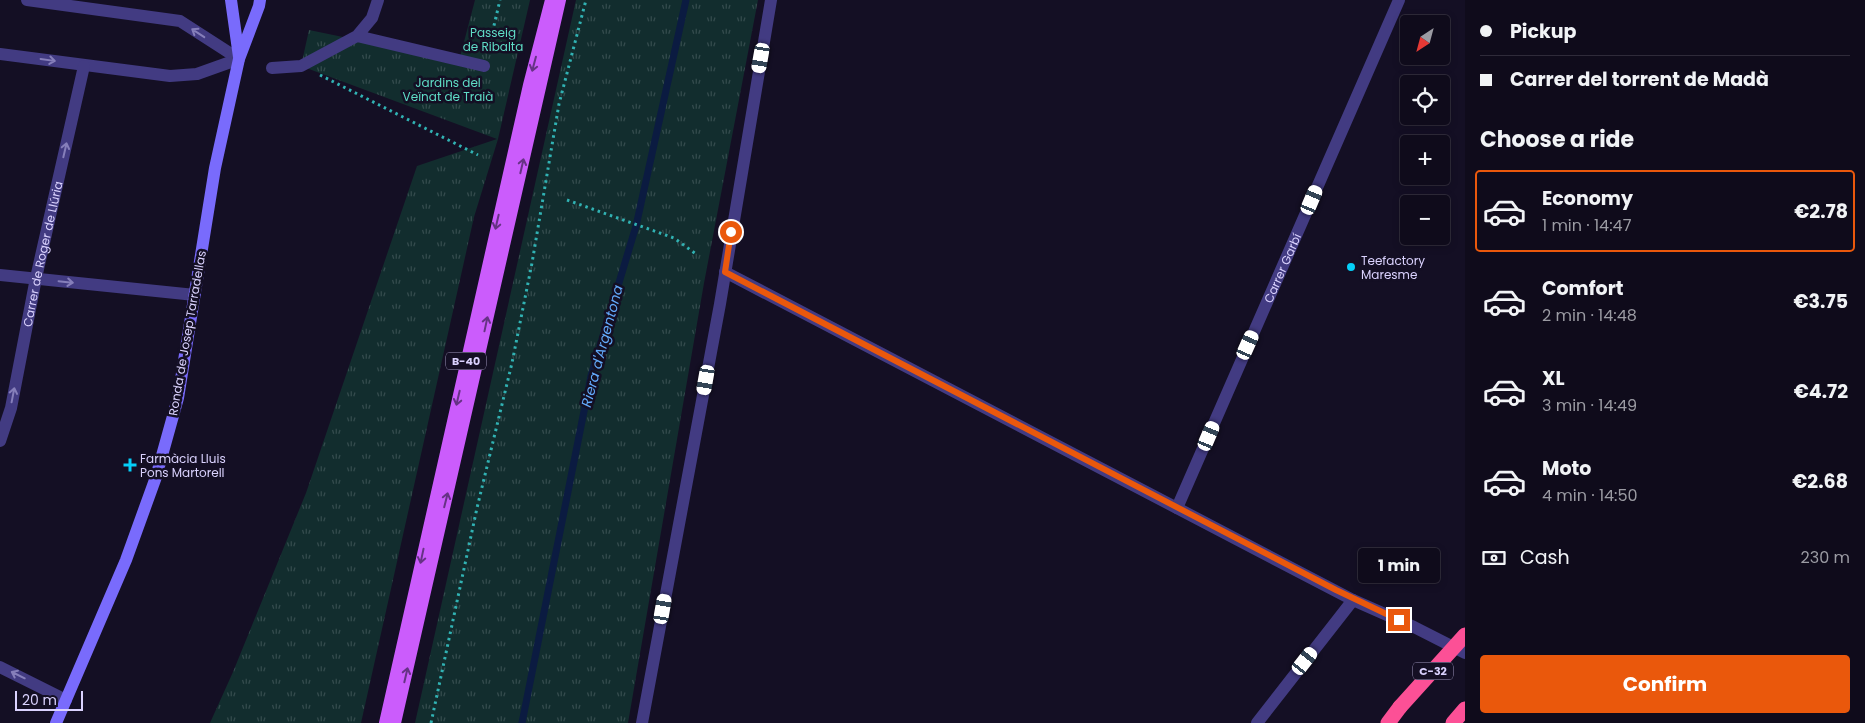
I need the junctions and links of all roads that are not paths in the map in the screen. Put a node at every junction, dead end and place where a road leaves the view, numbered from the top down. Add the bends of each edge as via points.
1 (27, 0) edge
2 (230, 0) edge
3 (260, 0) edge
4 (378, 0) edge
5 (551, 0) edge
6 (560, 0) edge
7 (771, 0) edge
8 (1399, 0) edge
9 (357, 36) junction
10 (0, 54) edge
11 (239, 59) junction
12 (84, 66) junction
13 (484, 66) road end
14 (272, 68) dead end
15 (725, 272) junction
16 (0, 275) edge
17 (36, 278) junction
18 (195, 295) junction
19 (0, 442) edge
20 (1177, 508) junction
21 (1354, 600) junction
22 (1465, 635) edge
23 (1465, 653) edge
24 (0, 666) edge
25 (66, 700) junction
26 (1465, 710) edge
27 (56, 723) edge
28 (385, 723) edge
29 (395, 723) edge
30 (642, 723) edge
31 (1257, 723) edge
32 (1388, 723) edge
33 (1453, 723) edge

11 -> 1 street via 180,21
2 - 11 street
3 - 11 street
4 - 9 street via 372,18
5 -> 28 main road, B-40 via 528,85
29 -> 6 main road, B-40
7 - 15 street
8 - 20 street, Carrer Garbí
9 - 13 street
9 - 14 street via 301,66
10 -> 12 street
11 - 12 street via 197,74 170,76
11 - 18 street, Ronda de Josep Tarradellas via 215,168
17 -> 12 street, Carrer de Roger de Llúria
15 - 20 street
15 - 30 street
16 - 17 street
17 -> 18 street
19 -> 17 street, Carrer de Roger de Llúria via 11,408
18 - 25 street, Ronda de Josep Tarradellas via 178,398 156,478 126,560
20 - 21 street
21 - 23 street
21 - 31 street
22 - 32 highway, C-32, bridge
25 -> 24 street
25 - 27 street, Ronda de Josep Tarradellas
26 - 33 highway

